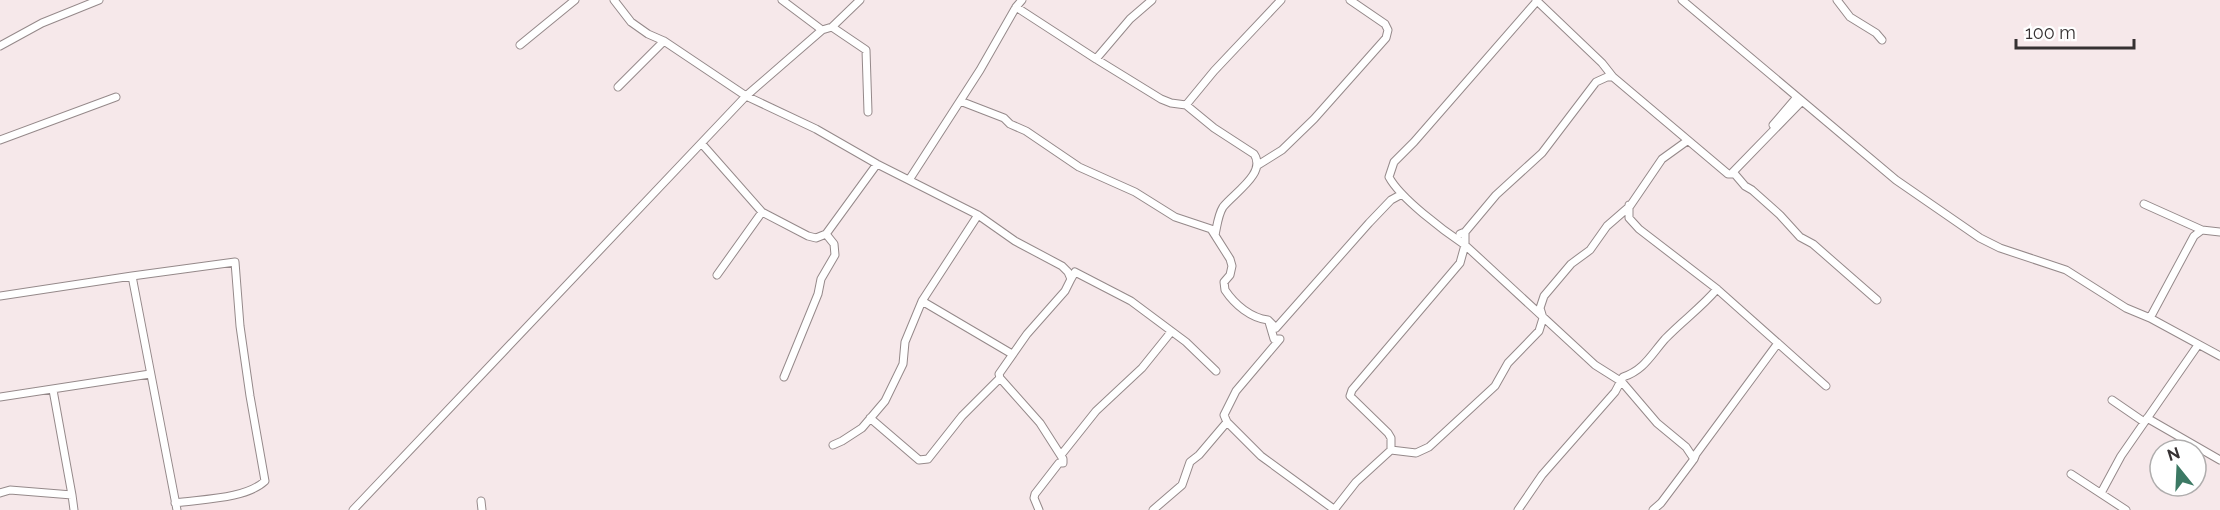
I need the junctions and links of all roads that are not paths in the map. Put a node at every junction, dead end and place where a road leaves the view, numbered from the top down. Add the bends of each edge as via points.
1 (99, 0) edge
2 (575, 0) edge
3 (614, 0) edge
4 (782, 0) edge
5 (860, 0) edge
6 (1022, 0) edge
7 (1152, 0) edge
8 (1281, 0) edge
9 (1350, 0) edge
10 (1536, 0) edge
11 (1682, 0) edge
12 (1837, 0) edge
13 (1016, 7) junction
14 (832, 27) junction
15 (822, 30) junction
16 (1882, 40) dead end
17 (664, 41) junction
18 (520, 45) dead end
19 (0, 46) edge
20 (1096, 59) junction
21 (1613, 77) junction
22 (618, 87) dead end
23 (746, 96) junction
24 (116, 97) dead end
25 (1799, 99) junction
26 (960, 101) junction
27 (1186, 105) junction
28 (868, 112) dead end
29 (0, 140) edge
30 (1687, 141) junction
31 (702, 144) junction
32 (877, 164) junction
33 (1258, 165) junction
34 (1732, 173) junction
35 (909, 180) junction
36 (1402, 194) junction
37 (2144, 204) dead end
38 (1629, 205) junction
39 (762, 212) junction
40 (978, 215) junction
41 (2202, 231) junction
42 (1465, 232) junction
43 (2220, 232) edge
44 (826, 234) junction
45 (1215, 235) junction
46 (1452, 237) junction
47 (1465, 245) junction
48 (717, 275) dead end
49 (132, 276) junction
50 (1071, 279) junction
51 (1717, 289) junction
52 (0, 296) edge
53 (1877, 300) dead end
54 (922, 301) junction
55 (1544, 318) junction
56 (2150, 318) junction
57 (1268, 320) junction
58 (1171, 332) junction
59 (1779, 343) junction
60 (2198, 345) junction
61 (1012, 354) junction
62 (2220, 356) edge
63 (1216, 371) dead end
64 (150, 374) junction
65 (784, 377) dead end
66 (1000, 378) junction
67 (1621, 381) junction
68 (1826, 386) dead end
69 (52, 390) junction
70 (0, 397) edge
71 (2112, 400) dead end
72 (870, 418) junction
73 (2145, 420) junction
74 (1227, 422) junction
75 (833, 445) dead end
76 (1391, 450) junction
77 (1061, 455) junction
78 (1694, 459) junction
79 (2220, 460) edge
80 (2071, 474) dead end
81 (0, 493) edge
82 (2101, 493) junction
83 (72, 495) junction
84 (481, 501) dead end
85 (176, 506) edge
86 (74, 510) edge
87 (353, 510) edge
88 (482, 510) edge
89 (1039, 510) edge
90 (1153, 510) edge
91 (1334, 510) edge
92 (1518, 510) edge
93 (1653, 510) edge
94 (2126, 510) edge

1 - 19 street via 42,23
2 - 18 street
3 - 17 street via 631,22
4 - 15 street
5 - 14 street
6 - 13 street
7 - 20 street
8 - 27 street
9 - 33 street via 1385,24 1386,38 1314,119 1282,150
10 - 21 street
10 - 36 street via 1394,162 1389,177
11 - 25 street
12 - 16 street via 1850,17
13 - 20 street
13 - 26 street
14 - 15 street
14 - 28 street via 867,50
15 - 23 street
17 - 22 street
17 - 23 street
20 - 27 street via 1161,99
21 - 30 street
21 - 42 street via 1596,82 1542,153 1496,195
23 - 31 street
23 - 32 street
24 - 29 street
25 - 34 street
25 - 56 street via 1896,180 1990,244 2059,267 2126,308
26 - 35 street
26 - 45 street via 1005,118 1079,167 1135,192 1175,217 1211,229
27 - 33 street via 1254,154
30 - 34 street via 1724,173
30 - 38 street via 1662,159
31 - 39 street
31 - 87 street
32 - 35 street
32 - 44 street
33 - 45 street via 1221,209
34 - 53 street via 1800,237
35 - 40 street
36 - 46 street
36 - 57 street via 1369,223 1281,324 1276,328
37 - 41 street
38 - 51 street via 1629,218 1635,225
38 - 55 street via 1544,296 1540,308
39 - 44 street via 808,236
39 - 48 street
40 - 50 street via 1014,241 1062,266
40 - 54 street
41 - 43 street
41 - 56 street via 2187,246
42 - 46 street
42 - 47 street
44 - 65 street via 834,244 835,255 821,279
45 - 57 street via 1232,266 1224,282 1225,290 1250,314
46 - 47 street
47 - 55 street
47 - 76 street via 1460,263 1350,396 1388,433
49 - 52 street
49 - 64 street
49 - 85 street via 235,262 240,326 265,481 259,487 235,494
50 - 58 street via 1075,273 1131,302
50 - 61 street
51 - 59 street
51 - 67 street via 1645,365
54 - 61 street
54 - 72 street via 905,342 903,364 885,401
55 - 67 street via 1595,365
55 - 76 street via 1539,331 1508,363 1495,386 1429,447 1416,453
56 - 60 street
57 - 74 street via 1274,339 1280,339 1236,391 1225,410
58 - 63 street
58 - 77 street via 1142,368 1096,411
59 - 68 street
59 - 78 street
60 - 62 street
60 - 73 street
61 - 66 street
64 - 69 street
64 - 85 street
66 - 72 street via 926,460 919,460
66 - 77 street via 1040,423
67 - 78 street
67 - 92 street via 1542,475
69 - 70 street
69 - 83 street
71 - 73 street
72 - 75 street via 862,428
73 - 79 street
73 - 82 street
74 - 90 street via 1190,462 1182,486
74 - 91 street via 1260,456
76 - 91 street via 1356,482
77 - 89 street via 1063,463 1035,494
78 - 93 street
80 - 82 street
81 - 83 street via 10,490
82 - 94 street
83 - 86 street
84 - 88 street

